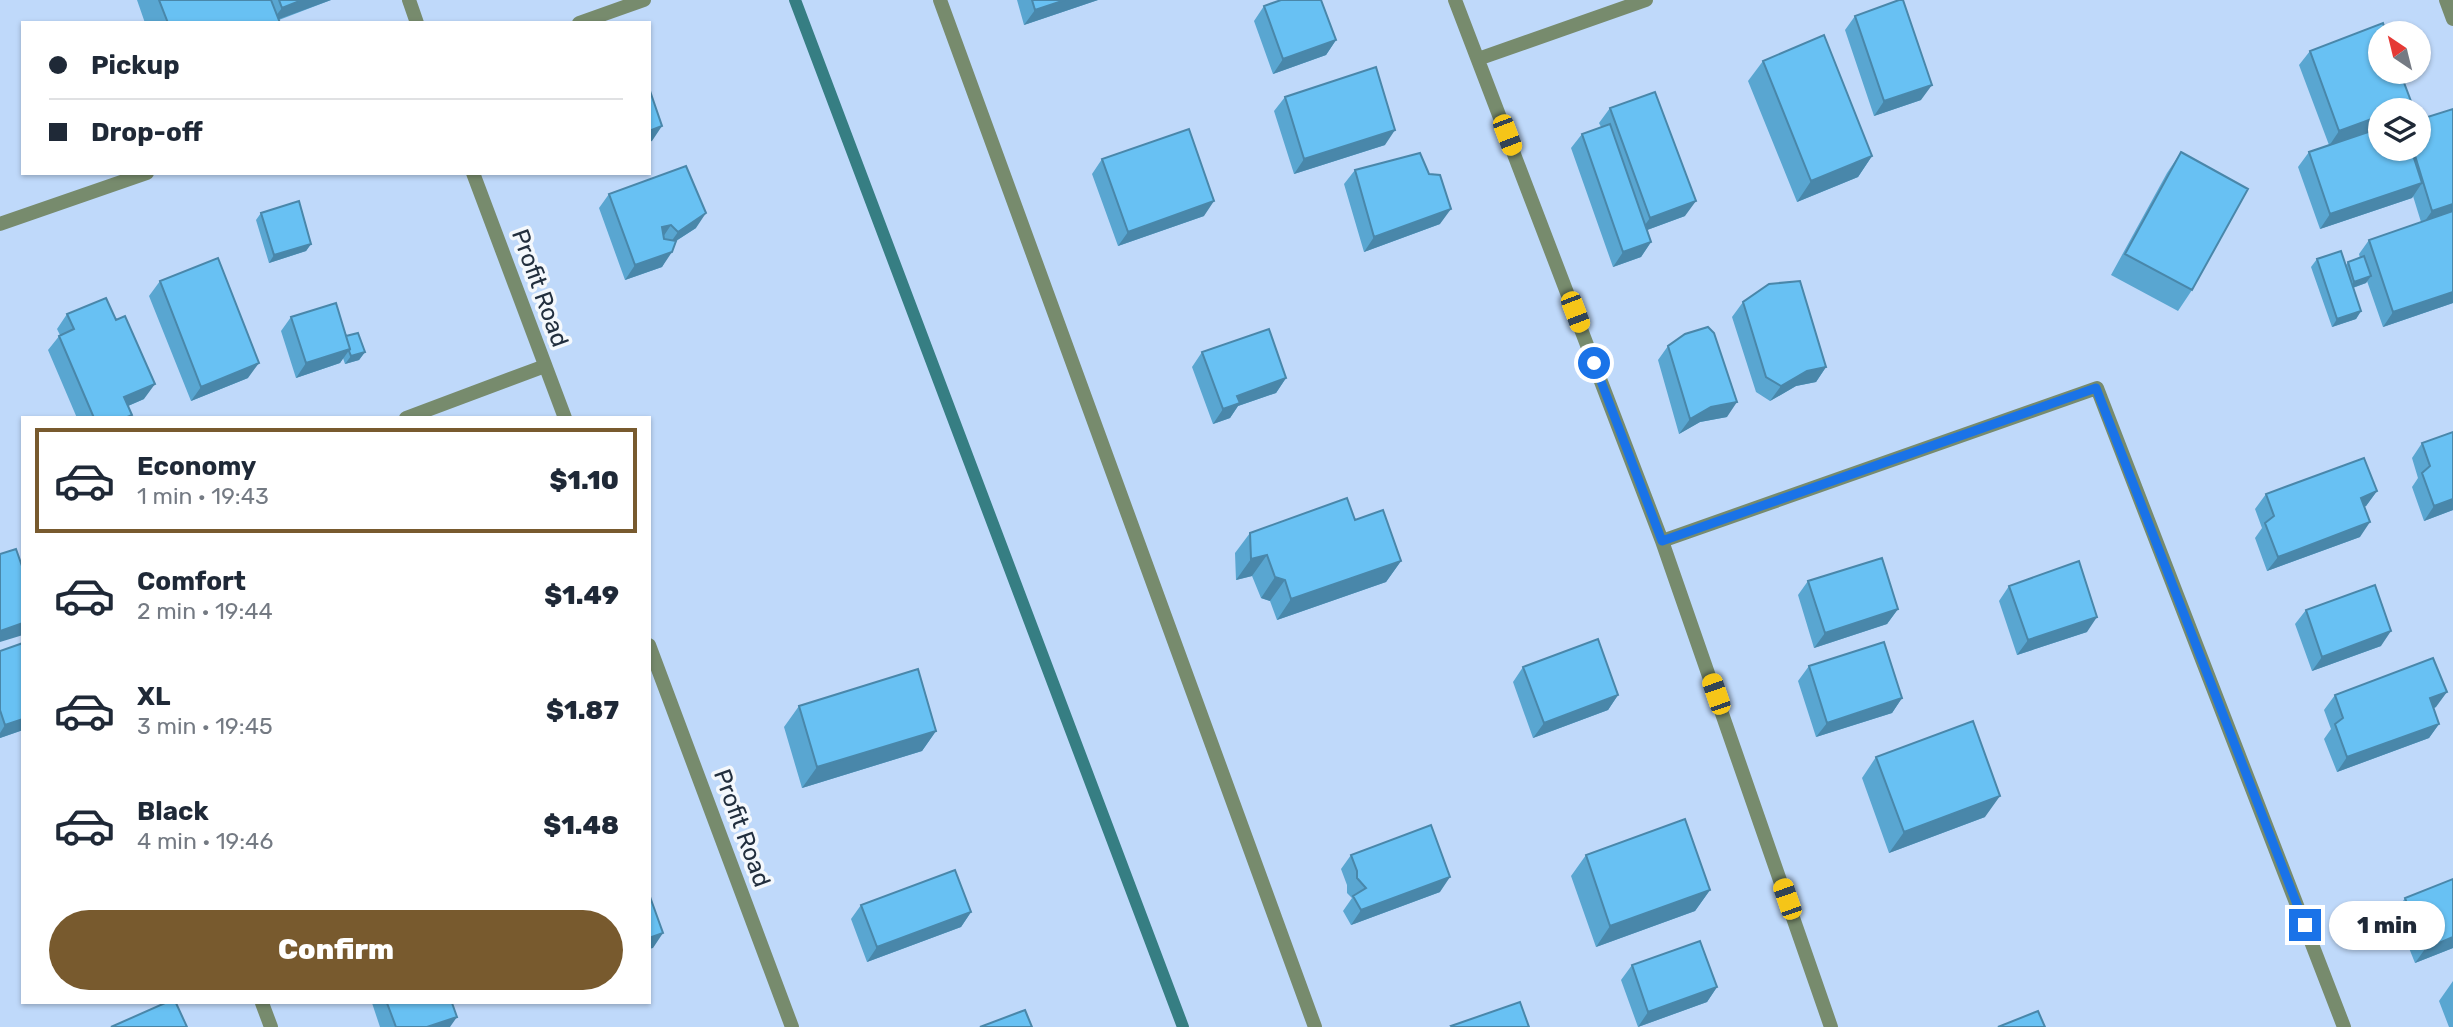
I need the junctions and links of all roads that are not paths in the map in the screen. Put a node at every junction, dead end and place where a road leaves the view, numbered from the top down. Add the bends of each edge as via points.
1 (409, 0) edge
2 (644, 0) edge
3 (940, 0) edge
4 (1455, 0) edge
5 (1646, 0) edge
6 (2446, 0) edge
7 (2453, 19) edge
8 (416, 21) edge
9 (585, 21) edge
10 (1478, 59) junction
11 (141, 175) edge
12 (475, 175) edge
13 (0, 224) edge
14 (545, 366) junction
15 (411, 416) edge
16 (564, 416) edge
17 (1662, 541) junction
18 (651, 650) edge
19 (262, 1004) edge
20 (271, 1027) edge
21 (792, 1027) edge
22 (1315, 1027) edge
23 (1831, 1027) edge
24 (2344, 1027) edge

1 - 8 street
2 - 9 street
3 - 22 street
4 - 10 street
5 - 10 street
6 - 7 street
10 - 17 street
11 - 13 street
12 - 14 street, Profit Road
14 - 15 street
14 - 16 street, Profit Road
17 - 23 street
17 - 24 street via 2096,388
18 - 21 street, Profit Road
19 - 20 street

